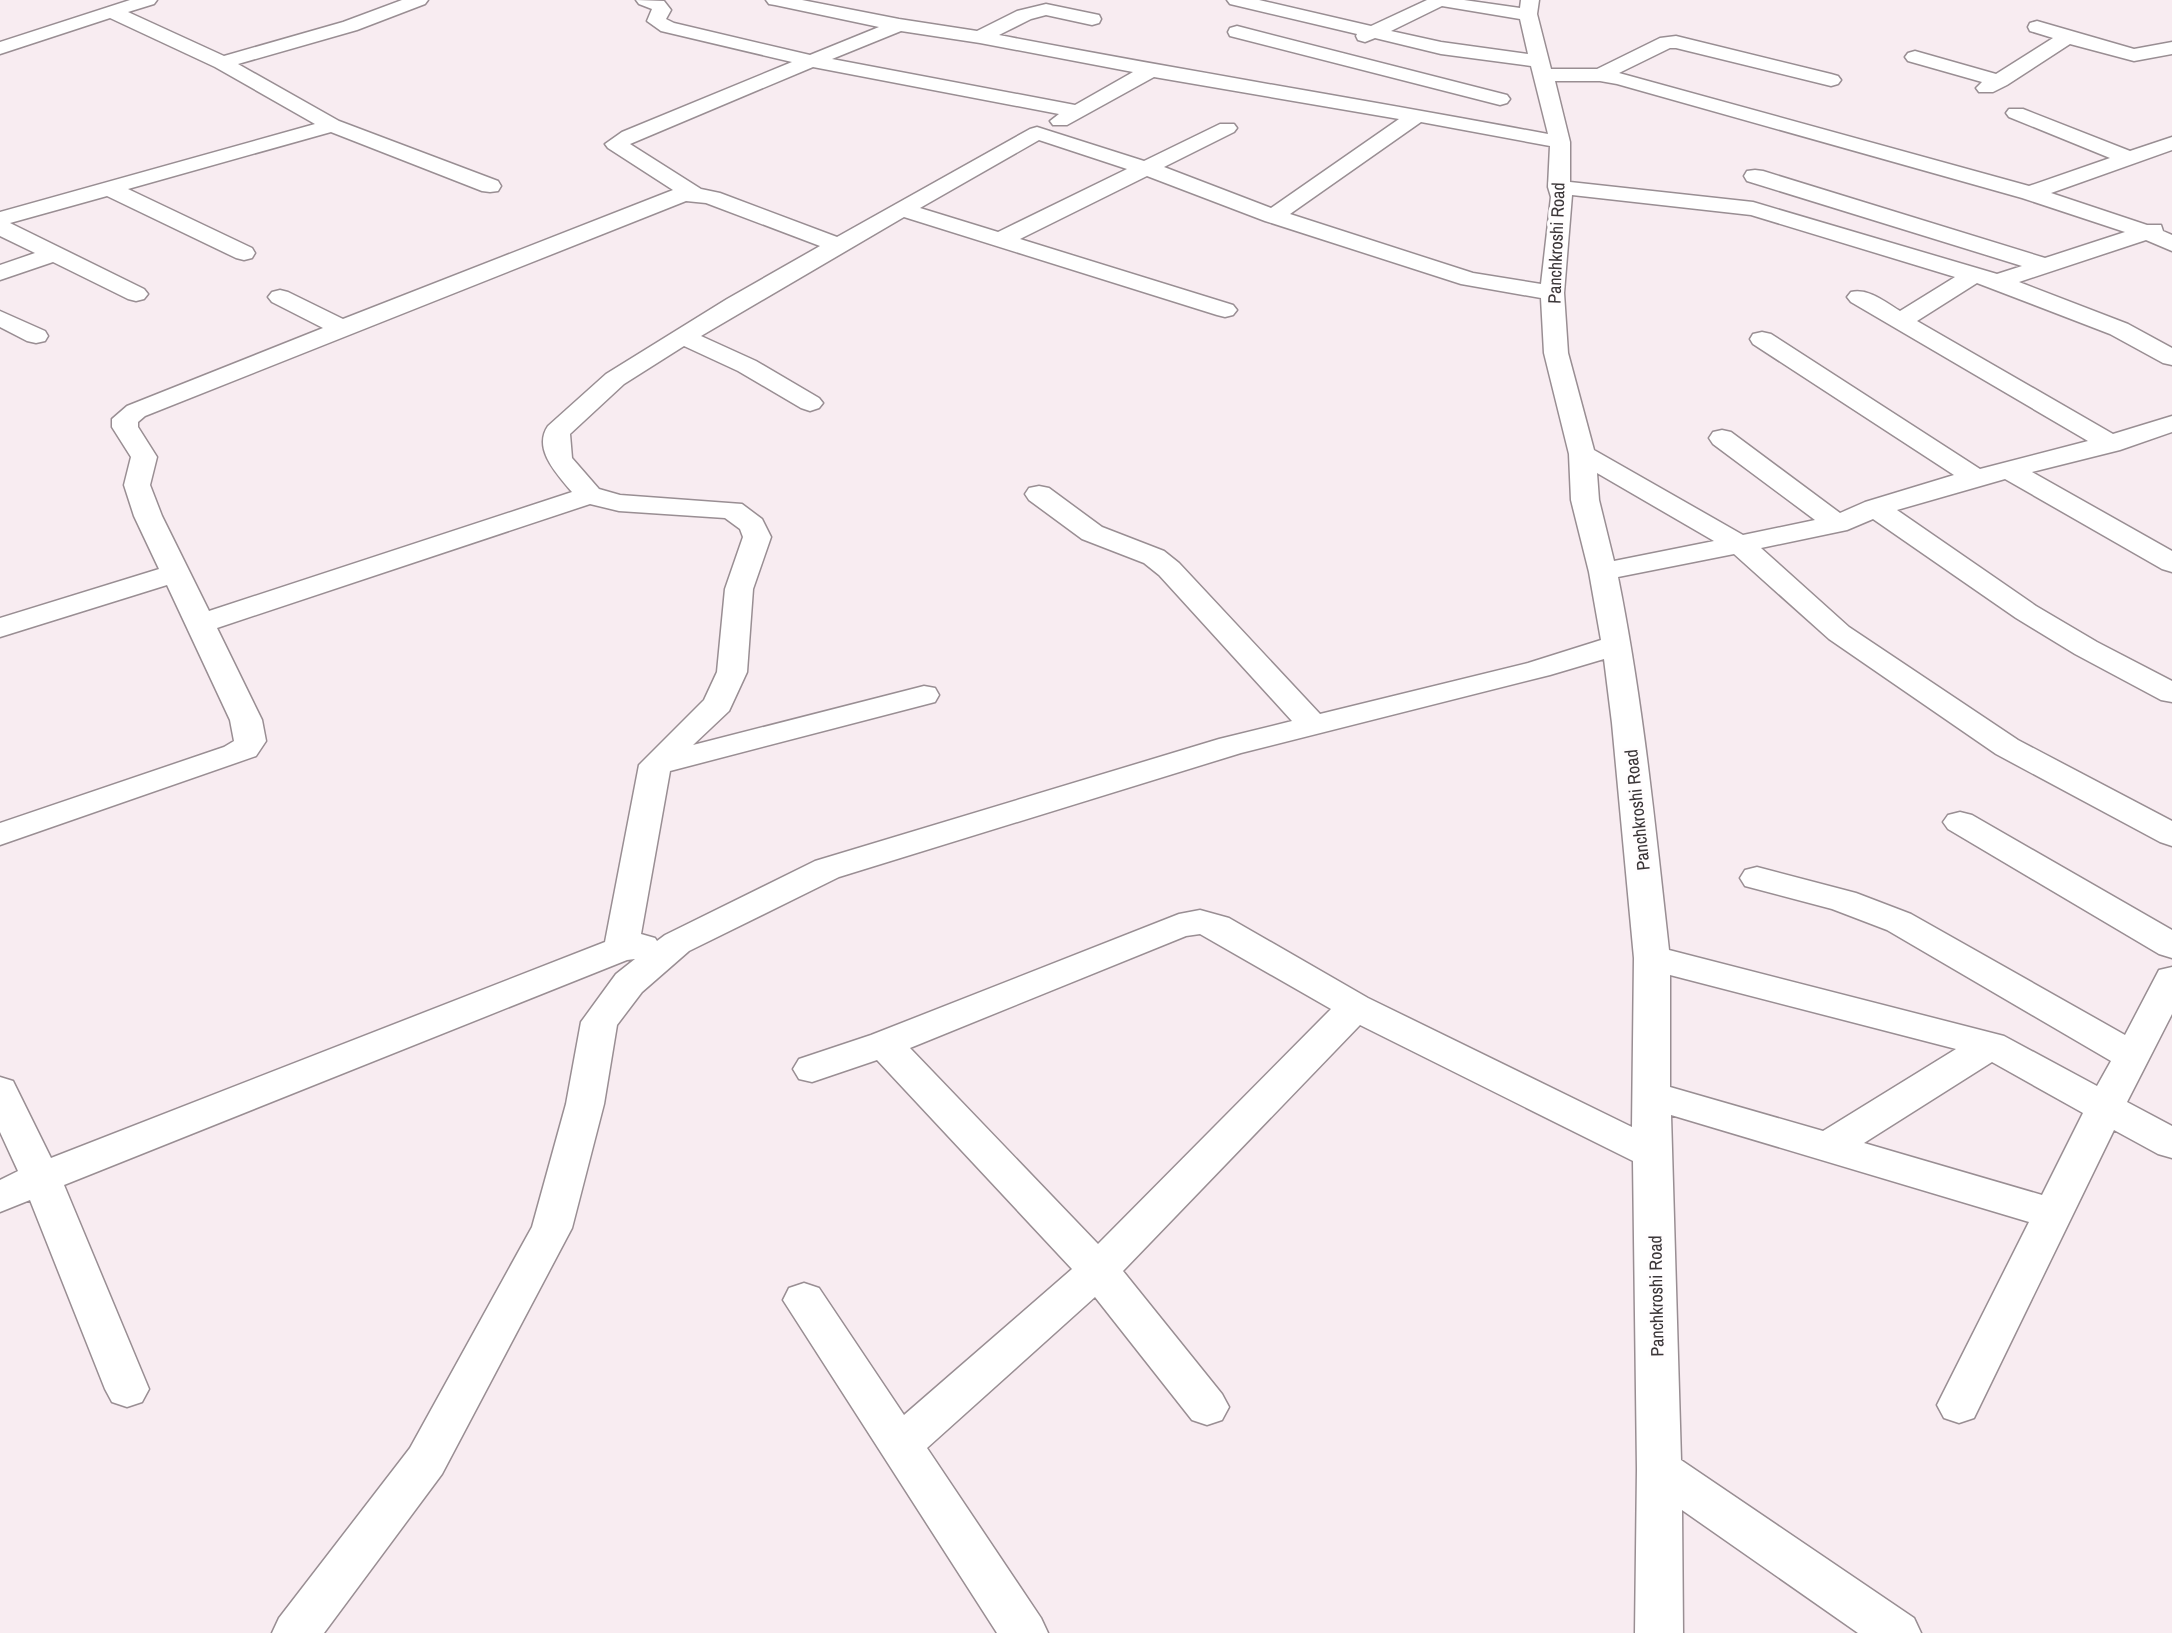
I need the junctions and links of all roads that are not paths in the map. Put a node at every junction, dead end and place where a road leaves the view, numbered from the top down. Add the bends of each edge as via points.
1 (419, 0) edge
2 (645, 0) edge
3 (775, 0) edge
4 (865, 0) edge
5 (1236, 0) edge
6 (1438, 0) edge
7 (130, 4) edge
8 (1529, 7) edge
9 (831, 11) junction
10 (1092, 19) dead end
11 (899, 25) junction
12 (2037, 27) dead end
13 (1237, 32) dead end
14 (1373, 32) junction
15 (980, 37) junction
16 (2068, 37) junction
17 (0, 48) edge
18 (2172, 48) edge
19 (1329, 54) junction
20 (1915, 57) dead end
21 (811, 61) junction
22 (222, 63) junction
23 (1309, 66) dead end
24 (1540, 68) junction
25 (1152, 70) junction
26 (1600, 75) junction
27 (1289, 77) dead end
28 (1831, 80) dead end
29 (1269, 89) junction
30 (1500, 99) dead end
31 (1077, 111) junction
32 (2016, 113) dead end
33 (1415, 117) junction
34 (332, 125) junction
35 (1227, 128) dead end
36 (1037, 133) junction
37 (1560, 142) junction
38 (2172, 143) edge
39 (2130, 158) junction
40 (1146, 168) junction
41 (1755, 176) dead end
42 (490, 186) dead end
43 (1559, 187) junction
44 (108, 188) junction
45 (2030, 193) junction
46 (694, 194) junction
47 (903, 210) junction
48 (1273, 216) junction
49 (0, 219) edge
50 (2172, 225) edge
51 (0, 227) edge
52 (2147, 232) junction
53 (1000, 240) junction
54 (2172, 244) edge
55 (840, 246) junction
56 (244, 253) dead end
57 (54, 254) junction
58 (2046, 266) junction
59 (0, 273) edge
60 (1974, 275) junction
61 (1997, 282) junction
62 (1552, 293) junction
63 (136, 294) dead end
64 (280, 297) dead end
65 (1859, 297) dead end
66 (1225, 310) dead end
67 (0, 318) edge
68 (1901, 321) junction
69 (344, 329) junction
70 (36, 336) dead end
71 (683, 337) junction
72 (1762, 339) dead end
73 (2172, 358) edge
74 (810, 403) dead end
75 (2172, 424) edge
76 (2144, 434) junction
77 (1722, 438) dead end
78 (2111, 444) junction
79 (2172, 449) edge
80 (1582, 454) junction
81 (2008, 469) junction
82 (1975, 477) junction
83 (1039, 494) dead end
84 (589, 495) junction
85 (1875, 508) junction
86 (1837, 524) junction
87 (1741, 545) junction
88 (2172, 563) edge
89 (1603, 572) junction
90 (176, 573) junction
91 (200, 624) junction
92 (0, 628) edge
93 (1617, 645) junction
94 (2172, 693) edge
95 (924, 695) dead end
96 (1313, 725) junction
97 (655, 765) junction
98 (1960, 822) dead end
99 (0, 834) edge
100 (2172, 835) edge
101 (1757, 878) dead end
102 (677, 943) junction
103 (2172, 946) edge
104 (621, 949) junction
105 (1652, 958) junction
106 (2172, 980) edge
107 (1355, 1007) junction
108 (884, 1044) junction
109 (1991, 1045) junction
110 (2132, 1056) junction
111 (812, 1069) dead end
112 (0, 1091) edge
113 (1651, 1095) junction
114 (2105, 1108) junction
115 (2172, 1144) edge
116 (1826, 1148) junction
117 (1653, 1154) junction
118 (41, 1178) junction
119 (0, 1197) edge
120 (2053, 1214) junction
121 (1098, 1270) junction
122 (804, 1300) dead end
123 (127, 1389) dead end
124 (1959, 1405) dead end
125 (1207, 1407) dead end
126 (900, 1445) junction
127 (1659, 1468) junction
128 (296, 1633) edge
129 (1024, 1633) edge
130 (1659, 1633) edge
131 (1897, 1633) edge

1 - 22 street via 350,26
2 - 21 street via 662,10 656,21 660,24
3 - 9 street
4 - 9 street
5 - 14 street
6 - 8 street
6 - 14 street
7 - 17 street
7 - 22 street
8 - 24 street, Panchkroshi Road
9 - 11 street
10 - 15 street via 1046,9 1024,15
11 - 15 street
11 - 21 street
12 - 16 street
13 - 19 street
14 - 19 street
14 - 24 street
15 - 25 street
16 - 18 street via 2134,55
16 - 20 street via 1993,84
19 - 23 street
19 - 30 street
21 - 31 street
21 - 46 street via 615,144
22 - 34 street
24 - 26 street
24 - 37 street, Panchkroshi Road
25 - 29 street
25 - 31 street
26 - 28 street via 1667,42 1676,42
26 - 45 street
27 - 29 street
29 - 33 street
31 - 36 street
32 - 39 street
33 - 37 street
33 - 48 street
34 - 42 street
34 - 44 street
35 - 40 street
36 - 40 street
36 - 47 street
37 - 43 street, Panchkroshi Road
38 - 39 street
39 - 45 street
40 - 48 street
40 - 53 street
41 - 58 street
43 - 60 street via 1753,209
43 - 62 street, Panchkroshi Road via 1562,196
44 - 49 street
44 - 56 street
45 - 52 street
46 - 55 street
46 - 69 street via 672,197
47 - 53 street
47 - 55 street
48 - 62 street via 1469,279
50 - 52 street
51 - 57 street
52 - 54 street
52 - 58 street
53 - 66 street
55 - 71 street
57 - 59 street
57 - 63 street
58 - 61 street
60 - 61 street
60 - 68 street
61 - 73 street via 2119,328
62 - 80 street, Panchkroshi Road via 1556,353
64 - 69 street
65 - 68 street
67 - 70 street
68 - 78 street
69 - 90 street via 136,411 125,419 125,427 144,457 137,484
71 - 74 street via 747,366
71 - 84 street via 615,379 556,432 559,459
72 - 82 street
75 - 76 street
76 - 78 street
76 - 79 street
77 - 86 street
78 - 81 street
80 - 87 street
80 - 89 street, Panchkroshi Road via 1585,500
81 - 82 street
81 - 88 street
82 - 85 street
83 - 96 street via 1092,533 1154,557
84 - 91 street
84 - 97 street via 618,503 732,510 752,525 757,537 739,589 732,672 718,704
85 - 86 street
85 - 94 street via 2026,612
86 - 87 street
87 - 89 street
87 - 100 street via 1839,633 1997,740
89 - 93 street, Panchkroshi Road
90 - 91 street
90 - 92 street
91 - 99 street via 246,720 250,741 245,749
93 - 96 street via 1539,669
93 - 105 street, Panchkroshi Road
95 - 97 street
96 - 102 street via 1230,746 826,869
97 - 104 street
98 - 103 street
101 - 110 street via 1844,901 1899,921
102 - 104 street
102 - 128 street via 629,983 599,1022 585,1104 552,1228 426,1461
104 - 118 street
105 - 109 street
105 - 113 street, Panchkroshi Road
106 - 110 street
107 - 108 street via 1217,926 1200,922 1179,926
107 - 117 street
107 - 121 street
108 - 111 street
108 - 121 street
109 - 114 street
109 - 116 street
110 - 114 street
112 - 118 street
113 - 116 street
113 - 117 street, Panchkroshi Road
114 - 115 street
114 - 120 street
116 - 120 street
117 - 127 street, Panchkroshi Road
118 - 119 street
118 - 123 street
120 - 124 street
121 - 125 street
121 - 126 street
122 - 126 street
126 - 129 street
127 - 130 street, Panchkroshi Road
127 - 131 street

